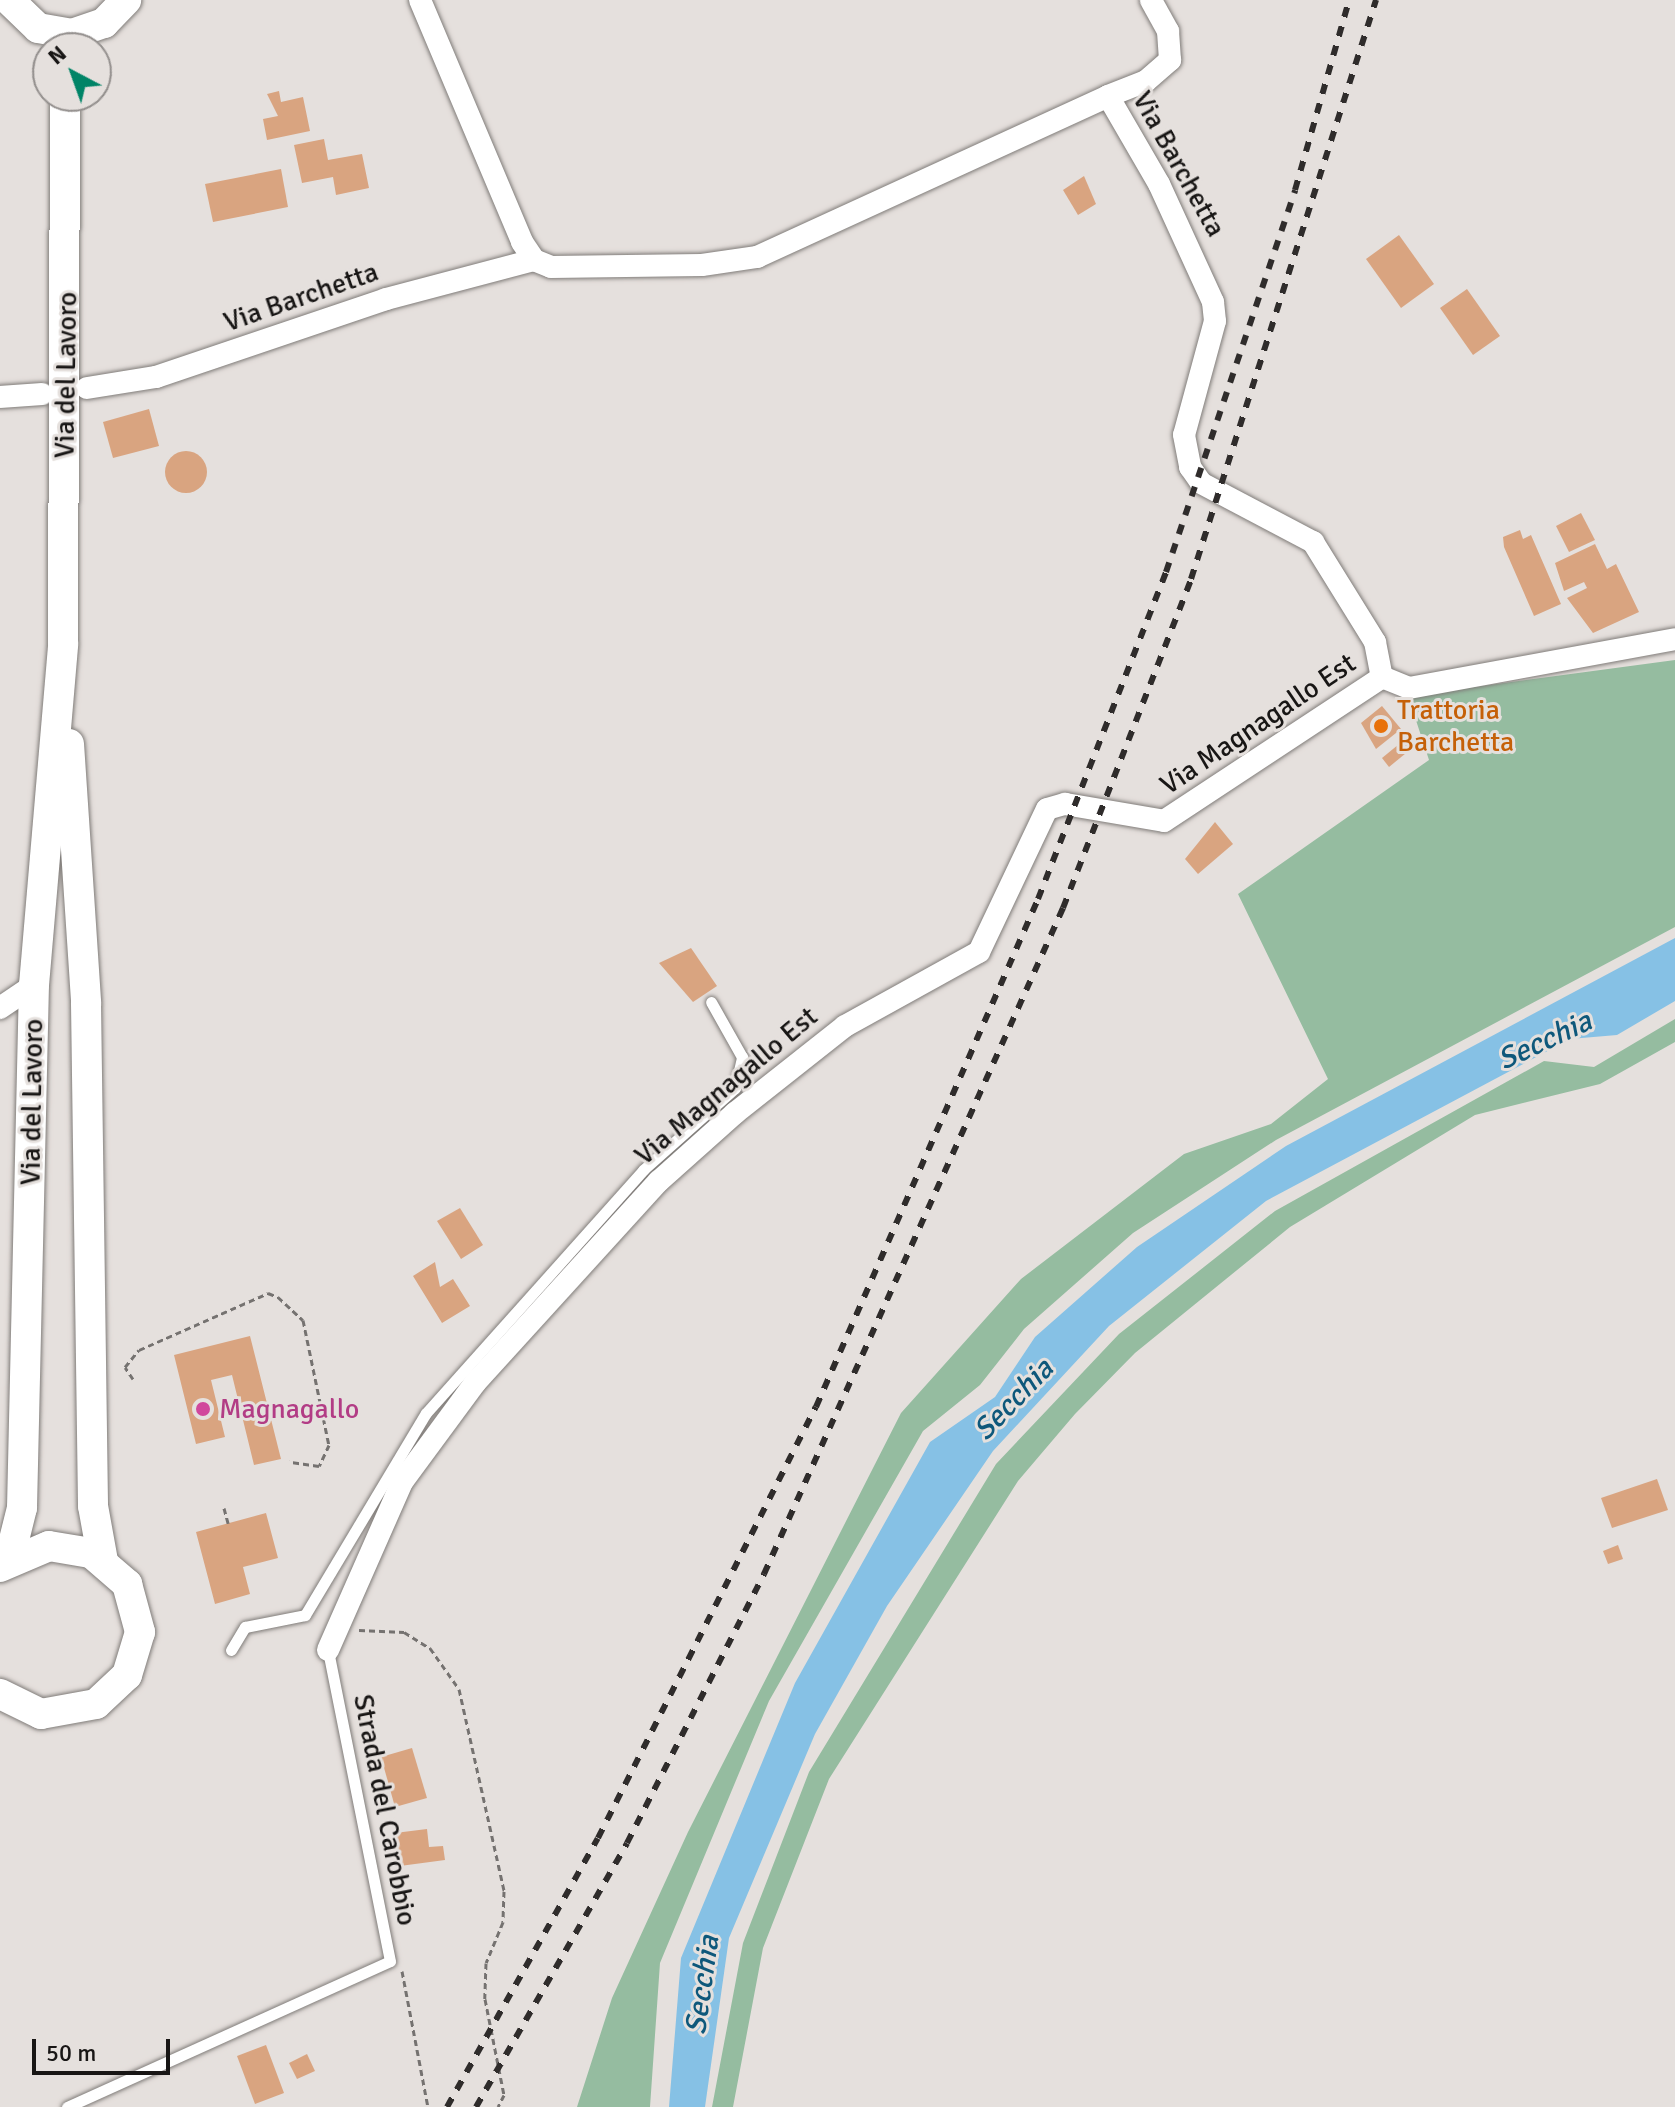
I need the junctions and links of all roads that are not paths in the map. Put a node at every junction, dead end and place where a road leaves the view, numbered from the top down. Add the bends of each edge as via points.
1 (9, 0) edge
2 (126, 0) edge
3 (420, 0) edge
4 (1151, 0) edge
5 (36, 32) edge
6 (102, 32) edge
7 (1108, 96) junction
8 (69, 112) edge
9 (534, 260) junction
10 (87, 388) dead end
11 (42, 394) dead end
12 (0, 397) edge
13 (1675, 639) edge
14 (63, 644) junction
15 (1382, 677) junction
16 (34, 985) junction
17 (711, 1002) dead end
18 (0, 1008) edge
19 (103, 1561) junction
20 (5, 1564) edge
21 (331, 1640) joint
22 (231, 1650) dead end
23 (1, 1696) edge
24 (67, 2107) edge

1 - 5 main road
2 - 6 main road
3 - 9 street
4 - 7 street via 1168,31 1170,60 1146,81
7 - 9 street, Via Barchetta via 757,257 656,266 551,267
7 - 15 street, Via Barchetta via 1166,197 1213,302 1215,321 1184,435 1190,467 1201,483 1313,542 1375,642
8 - 14 main road, Via del Lavoro
9 - 10 street, Via Barchetta via 386,299 166,375
11 - 12 street
13 - 15 street, Via Magnagallo Est via 1409,688
14 - 16 main road, Via del Lavoro
14 - 19 main road, Via del Lavoro via 86,1003 93,1506
15 - 21 street, Via Magnagallo Est via 1164,821 1065,804 1039,816 979,952 845,1026 735,1113 659,1181 475,1383 402,1482
16 - 18 street
16 - 20 main road, Via del Lavoro via 22,1508
17 - 22 lane via 742,1057 735,1088 643,1170 426,1413 305,1615 245,1627
19 - 20 main road, Via del Lavoro via 49,1546
19 - 23 main road via 127,1584 139,1615 138,1649 119,1686 69,1714 27,1710
21 - 24 lane, Strada del Carobbio via 390,1961

